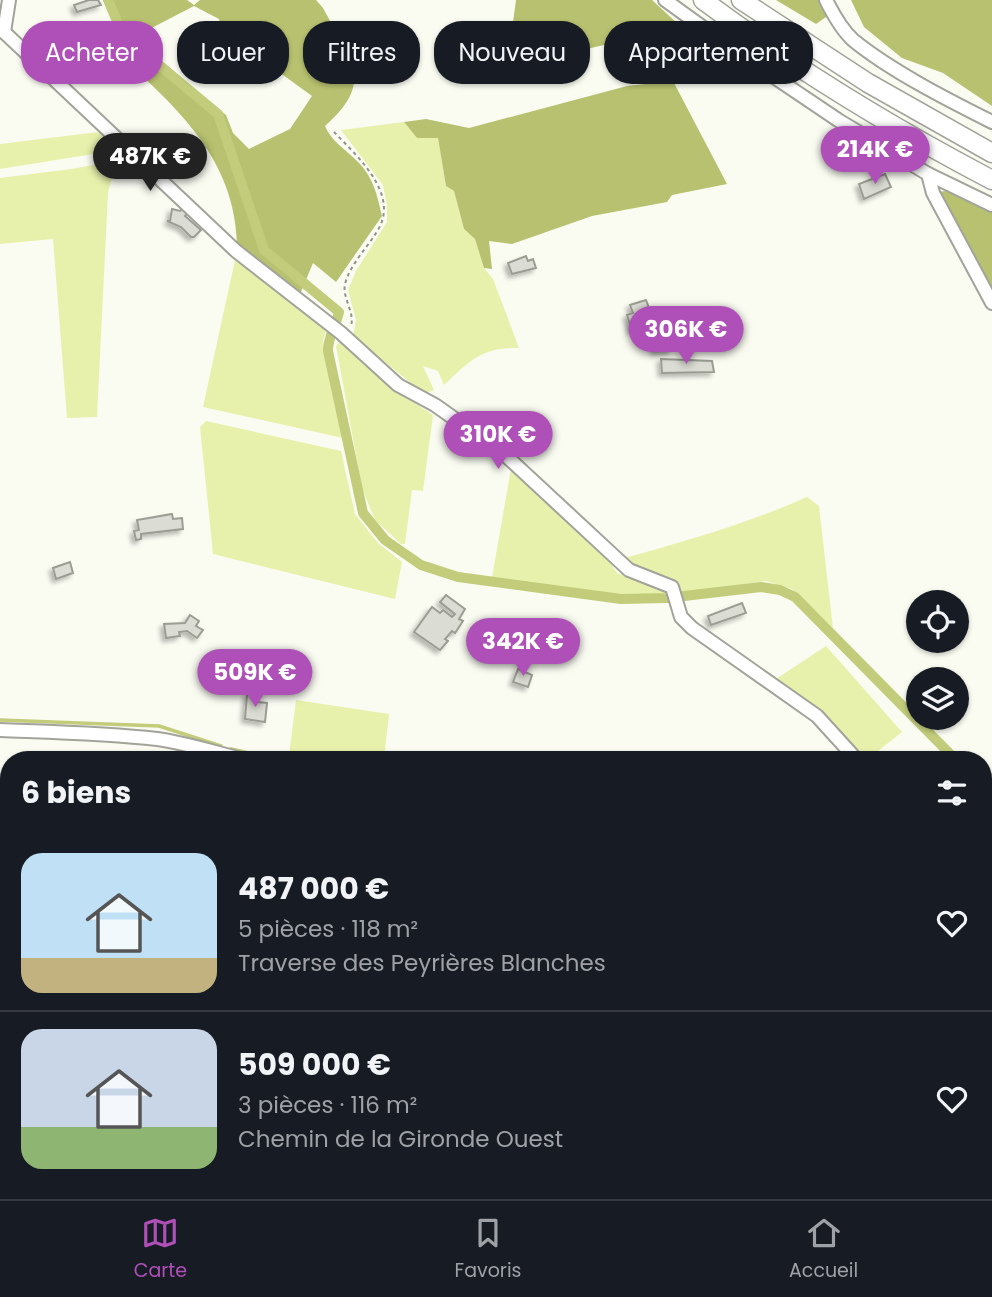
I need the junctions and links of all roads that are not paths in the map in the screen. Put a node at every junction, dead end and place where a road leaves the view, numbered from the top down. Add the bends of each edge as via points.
1 (9, 0) edge
2 (665, 0) edge
3 (703, 0) edge
4 (741, 0) edge
5 (826, 0) edge
6 (2, 31) edge
7 (21, 48) edge
8 (59, 84) edge
9 (992, 122) edge
10 (992, 153) edge
11 (928, 174) junction
12 (992, 180) edge
13 (992, 205) edge
14 (992, 303) edge
15 (0, 730) edge
16 (214, 751) edge
17 (849, 751) edge

1 - 6 street
2 - 11 street via 838,120
3 - 12 highway via 804,71
4 - 10 highway via 868,83
5 - 9 street via 852,39
6 - 7 street
8 - 17 street via 236,251 398,385 503,453 629,570 672,587 681,617 692,628 817,716
11 - 13 street
11 - 14 street via 933,192
15 - 16 street via 158,739

